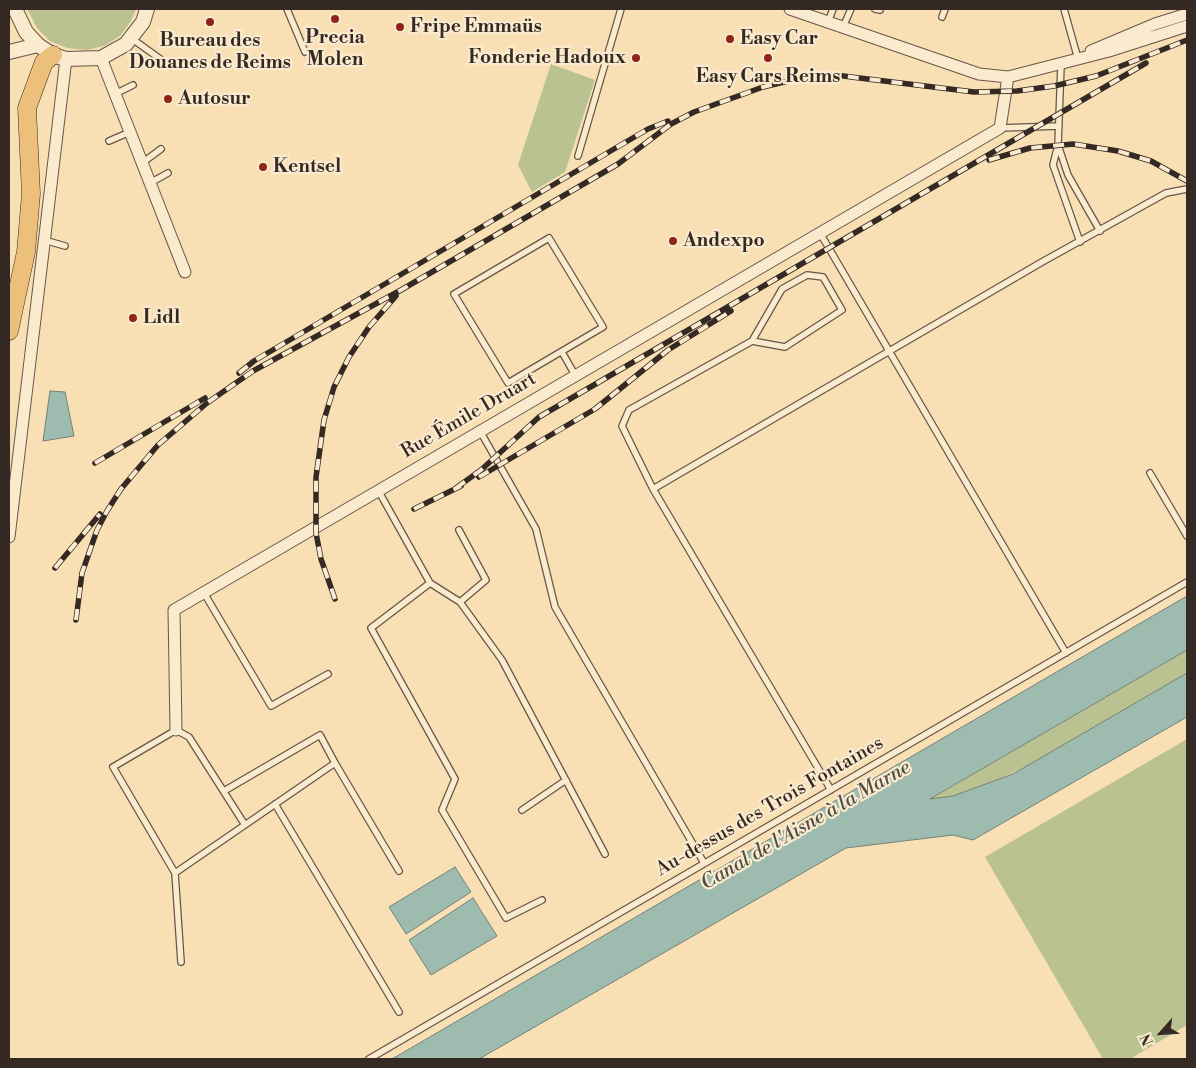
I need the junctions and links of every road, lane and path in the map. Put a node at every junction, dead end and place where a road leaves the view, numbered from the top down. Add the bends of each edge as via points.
1 (15, 9) edge
2 (147, 9) edge
3 (287, 9) edge
4 (621, 9) edge
5 (790, 9) edge
6 (833, 9) edge
7 (851, 9) edge
8 (944, 9) edge
9 (1064, 9) edge
10 (1187, 14) edge
11 (942, 17) dead end
12 (828, 22) junction
13 (1187, 26) edge
14 (843, 27) junction
15 (131, 38) junction
16 (38, 45) junction
17 (9, 52) edge
18 (305, 52) dead end
19 (60, 57) junction
20 (101, 58) junction
21 (1078, 59) junction
22 (1060, 65) junction
23 (170, 66) dead end
24 (1008, 77) junction
25 (133, 85) dead end
26 (115, 94) junction
27 (1059, 126) junction
28 (1000, 128) junction
29 (130, 132) junction
30 (109, 140) dead end
31 (1058, 145) junction
32 (161, 149) dead end
33 (578, 156) dead end
34 (142, 163) junction
35 (168, 173) dead end
36 (150, 183) junction
37 (1187, 189) edge
38 (1100, 231) junction
39 (820, 233) junction
40 (44, 240) junction
41 (1080, 242) junction
42 (65, 246) dead end
43 (188, 276) dead end
44 (9, 331) edge
45 (752, 341) junction
46 (890, 351) junction
47 (562, 352) junction
48 (575, 374) junction
49 (480, 431) junction
50 (1150, 473) dead end
51 (653, 489) junction
52 (378, 490) junction
53 (459, 530) dead end
54 (1187, 536) edge
55 (9, 537) edge
56 (1187, 582) edge
57 (430, 583) junction
58 (203, 592) junction
59 (460, 602) junction
60 (1066, 653) junction
61 (328, 674) dead end
62 (176, 730) junction
63 (335, 763) junction
64 (566, 780) junction
65 (831, 790) junction
66 (224, 792) junction
67 (275, 804) junction
68 (522, 810) dead end
69 (245, 825) junction
70 (605, 854) dead end
71 (704, 863) junction
72 (399, 871) dead end
73 (175, 873) junction
74 (542, 900) dead end
75 (181, 962) dead end
76 (399, 1012) dead end
77 (369, 1059) edge

1 - 16 street via 26,32
2 - 15 street via 143,22
3 - 18 lane
4 - 33 lane
5 - 12 street
6 - 12 lane
7 - 14 lane
8 - 11 lane
9 - 21 lane
10 - 21 street via 1106,43
12 - 14 street
13 - 21 street
14 - 24 street via 979,74
15 - 20 street
15 - 23 lane
16 - 17 street
16 - 19 street
19 - 20 street
19 - 40 street
19 - 44 highway via 44,62 28,108 31,194 26,252
20 - 26 street
21 - 22 street
22 - 24 street
22 - 27 lane
24 - 28 street
25 - 26 lane
26 - 29 street
27 - 28 lane
27 - 31 lane
28 - 39 street, Rue Émile Druart
29 - 30 lane
29 - 34 street
31 - 38 lane via 1068,175
31 - 41 lane via 1053,165
32 - 34 lane
34 - 36 street
35 - 36 lane
36 - 43 street
37 - 38 lane via 1166,193
38 - 41 lane
39 - 46 lane
39 - 48 street, Rue Émile Druart
40 - 42 lane
40 - 55 street
41 - 46 lane
45 - 45 lane via 782,289 807,275 823,278 842,310 785,347
45 - 51 lane via 629,410 622,426
46 - 51 lane
46 - 60 lane via 905,382
47 - 47 lane via 508,383 454,294 549,238 603,327
47 - 48 lane
48 - 49 street, Rue Émile Druart
49 - 52 street, Rue Émile Druart
49 - 71 lane via 536,529 555,606
50 - 54 lane
51 - 65 lane
52 - 57 lane
52 - 58 street, Rue Émile Druart
53 - 59 lane via 486,580
56 - 60 lane, Au-dessus des Trois Fontaines
57 - 59 lane
57 - 74 lane via 371,628 455,779 442,810 506,918
58 - 61 lane via 271,706
58 - 62 street, Rue Émile Druart via 174,610
59 - 64 lane via 502,660
60 - 65 lane, Au-dessus des Trois Fontaines
62 - 66 lane via 189,737
62 - 73 lane via 112,767
63 - 66 lane via 320,735
63 - 67 lane
63 - 72 lane
64 - 68 lane
64 - 70 lane
65 - 71 lane, Au-dessus des Trois Fontaines
66 - 69 lane
67 - 69 lane
67 - 76 lane
69 - 73 lane
71 - 77 lane, Au-dessus des Trois Fontaines
73 - 75 lane

